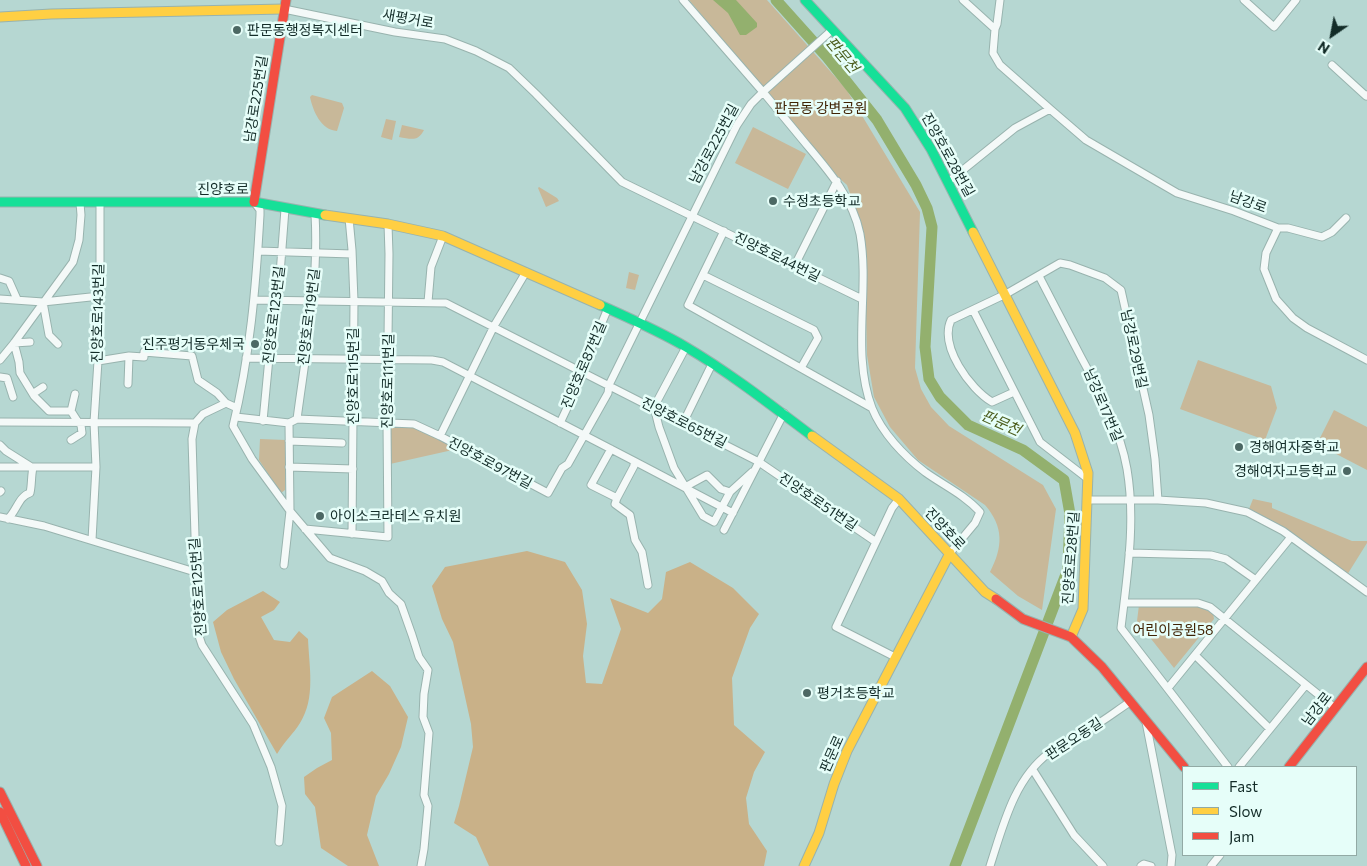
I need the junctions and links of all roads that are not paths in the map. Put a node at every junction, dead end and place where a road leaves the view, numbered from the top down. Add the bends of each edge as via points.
1 (683, 0) edge
2 (805, 0) edge
3 (963, 0) edge
4 (1000, 0) edge
5 (1244, 0) edge
6 (1296, 0) edge
7 (285, 4) edge
8 (0, 17) edge
9 (995, 29) junction
10 (829, 32) junction
11 (1332, 65) dead end
12 (763, 92) junction
13 (1367, 95) edge
14 (1050, 109) junction
15 (837, 180) junction
16 (948, 182) junction
17 (0, 202) edge
18 (254, 202) junction
19 (100, 203) junction
20 (80, 204) junction
21 (285, 209) junction
22 (315, 214) junction
23 (691, 217) junction
24 (349, 218) junction
25 (1346, 218) dead end
26 (388, 224) junction
27 (1278, 228) junction
28 (724, 231) junction
29 (443, 236) junction
30 (258, 251) junction
31 (282, 252) junction
32 (316, 253) junction
33 (352, 254) junction
34 (795, 265) junction
35 (526, 272) junction
36 (703, 275) junction
37 (1038, 276) junction
38 (0, 278) edge
39 (1006, 294) junction
40 (100, 296) junction
41 (0, 299) edge
42 (17, 299) junction
43 (862, 299) junction
44 (254, 300) junction
45 (278, 300) junction
46 (313, 301) junction
47 (354, 301) junction
48 (43, 302) junction
49 (389, 302) junction
50 (428, 302) junction
51 (608, 308) junction
52 (973, 310) junction
53 (640, 323) junction
54 (494, 326) junction
55 (30, 342) dead end
56 (14, 343) junction
57 (58, 344) dead end
58 (686, 348) junction
59 (129, 356) junction
60 (1, 357) edge
61 (246, 358) junction
62 (269, 358) junction
63 (305, 358) junction
64 (353, 360) junction
65 (388, 360) junction
66 (1367, 360) edge
67 (98, 361) junction
68 (712, 364) junction
69 (800, 368) junction
70 (584, 372) junction
71 (470, 375) junction
72 (0, 377) edge
73 (128, 384) dead end
74 (609, 385) junction
75 (43, 388) dead end
76 (1014, 392) junction
77 (34, 393) junction
78 (75, 394) dead end
79 (13, 397) dead end
80 (226, 403) junction
81 (654, 407) junction
82 (237, 408) junction
83 (872, 408) junction
84 (71, 412) junction
85 (784, 413) junction
86 (236, 417) junction
87 (263, 420) junction
88 (298, 420) junction
89 (0, 422) edge
90 (78, 422) junction
91 (94, 422) junction
92 (353, 422) junction
93 (195, 423) junction
94 (289, 423) junction
95 (387, 423) junction
96 (560, 423) junction
97 (682, 423) junction
98 (440, 436) junction
99 (584, 436) junction
100 (71, 440) dead end
101 (289, 441) junction
102 (342, 443) dead end
103 (0, 445) edge
104 (611, 449) junction
105 (634, 461) junction
106 (759, 462) junction
107 (0, 467) edge
108 (96, 467) junction
109 (33, 468) junction
110 (289, 468) junction
111 (353, 469) junction
112 (755, 469) junction
113 (1088, 479) junction
114 (684, 487) junction
115 (730, 492) junction
116 (548, 493) joint
117 (617, 498) junction
118 (899, 500) junction
119 (1088, 500) junction
120 (1130, 500) junction
121 (1158, 500) junction
122 (722, 507) junction
123 (290, 511) junction
124 (733, 513) junction
125 (704, 516) junction
126 (0, 517) edge
127 (8, 518) junction
128 (698, 522) dead end
129 (305, 529) junction
130 (724, 530) dead end
131 (352, 534) junction
132 (1291, 537) junction
133 (92, 540) junction
134 (876, 542) junction
135 (950, 553) junction
136 (1129, 553) junction
137 (284, 565) dead end
138 (195, 572) junction
139 (1256, 580) junction
140 (648, 585) dead end
141 (1367, 592) edge
142 (1124, 603) junction
143 (1224, 619) junction
144 (1068, 636) junction
145 (1195, 655) junction
146 (895, 657) junction
147 (1367, 667) edge
148 (1306, 686) junction
149 (1168, 688) junction
150 (1130, 702) junction
151 (1335, 708) junction
152 (1146, 722) junction
153 (1270, 730) junction
154 (1183, 766) edge
155 (1227, 766) edge
156 (1239, 766) edge
157 (1289, 766) edge
158 (1033, 770) junction
159 (0, 792) edge
160 (0, 812) edge
161 (279, 842) dead end
162 (1219, 856) edge
163 (26, 866) edge
164 (37, 866) edge
165 (421, 866) edge
166 (804, 866) edge
167 (990, 866) edge
168 (1104, 866) edge
169 (1141, 866) edge
170 (1152, 866) edge
171 (1171, 866) edge
172 (1211, 866) edge

1 - 12 street
2 - 10 main road, 진양호로28번길
3 - 9 street
4 - 9 street, 남강로
5 - 6 street via 1274,27
7 - 8 main road, 새평거로
7 - 18 main road, 남강로225번길
7 - 23 street, 새평거로 via 395,32 445,39 509,68 622,182
9 - 14 street, 남강로 via 993,53 1000,65
10 - 12 street, 남강로225번길
10 - 16 main road, 진양호로28번길 via 905,108
11 - 13 street
12 - 15 street
12 - 23 street, 남강로225번길 via 737,125
14 - 16 street via 1015,128
14 - 27 street, 남강로 via 1086,140 1177,193
15 - 34 street
15 - 43 street via 860,233
16 - 39 main road, 진양호로28번길
17 - 20 main road, 진양호로
18 - 19 main road, 진양호로
18 - 21 main road, 진양호로
18 - 30 street via 260,210
19 - 20 main road, 진양호로
19 - 40 street, 진양호로143번길
20 - 48 street via 79,240 73,262
21 - 22 main road, 진양호로
21 - 31 street, 진양호로123번길
22 - 24 main road, 진양호로
22 - 32 street, 진양호로119번길
23 - 28 street, 진양호로44번길
23 - 53 street, 남강로225번길
24 - 26 main road, 진양호로
24 - 33 street, 진양호로115번길
25 - 27 street via 1322,238
26 - 29 main road, 진양호로
26 - 49 street, 진양호로111번길
27 - 66 street, 남강로 via 1266,253 1264,270 1276,299 1307,328
28 - 34 street, 진양호로44번길
28 - 36 street
29 - 35 main road, 진양호로
29 - 50 street via 431,266
30 - 31 street
30 - 44 street
31 - 32 street
31 - 45 street, 진양호로123번길
32 - 33 street
32 - 46 street, 진양호로119번길
33 - 47 street, 진양호로115번길
34 - 43 street, 진양호로44번길
35 - 51 main road, 진양호로
35 - 54 street, 진양호로97번길
36 - 69 street via 688,304
36 - 69 street via 814,330 818,338
37 - 39 street, 남강로29번길
37 - 120 street, 남강로17번길 via 1097,386 1116,429 1127,468
37 - 121 street, 남강로29번길 via 1060,263 1106,278 1121,290 1149,415
38 - 42 street via 9,281
39 - 52 street
39 - 113 main road, 진양호로28번길 via 1075,433
40 - 48 street
40 - 67 street, 진양호로143번길
41 - 42 street
42 - 48 street
43 - 83 street via 863,359
44 - 45 street
44 - 61 street
45 - 46 street
45 - 62 street, 진양호로123번길
46 - 47 street
46 - 63 street, 진양호로119번길
47 - 49 street
47 - 64 street, 진양호로115번길
48 - 56 street
48 - 57 street via 48,335
49 - 50 street
49 - 65 street, 진양호로111번길
50 - 54 street via 446,303
51 - 53 main road, 진양호로
51 - 70 street, 진양호로87번길
52 - 76 street
52 - 76 street via 951,320 947,329 964,376 981,396 992,402
53 - 58 main road, 진양호로
53 - 74 street, 남강로225번길
54 - 70 street
54 - 71 street, 진양호로97번길
55 - 56 street
56 - 60 street
56 - 77 street via 20,373
58 - 68 main road, 진양호로
58 - 81 street
59 - 67 street
59 - 73 street
59 - 80 street via 144,357 144,352 192,356 198,380
61 - 62 street
61 - 82 street
62 - 63 street
62 - 87 street, 진양호로123번길
63 - 64 street
63 - 88 street, 진양호로119번길
64 - 65 street
64 - 92 street, 진양호로115번길
65 - 71 street via 443,362
65 - 95 street, 진양호로111번길
67 - 91 street, 진양호로143번길
68 - 85 main road, 진양호로
68 - 97 street
69 - 83 street
70 - 74 street, 진양호로65번길
70 - 96 street, 진양호로87번길
71 - 96 street
71 - 98 street, 진양호로97번길
72 - 79 street via 7,378
74 - 81 street, 진양호로65번길
74 - 99 street, 남강로225번길 via 608,393
75 - 77 street
76 - 113 street via 1040,442
77 - 84 street via 49,411
78 - 84 street
80 - 82 street
80 - 93 street via 203,414
81 - 97 street, 진양호로65번길
81 - 114 street via 674,468
82 - 86 street
83 - 135 street via 886,432 909,459 972,502 980,512
84 - 90 street
85 - 106 street
85 - 118 main road, 진양호로
86 - 87 street
86 - 123 street via 233,426
87 - 94 street
88 - 92 street
88 - 94 street
89 - 90 street
90 - 91 street
90 - 100 street via 82,433
91 - 93 street
91 - 108 street, 진양호로143번길
92 - 95 street
92 - 111 street, 진양호로115번길
93 - 138 street, 진양호로125번길 via 192,439
94 - 101 street
95 - 98 street via 414,424
95 - 131 street, 진양호로111번길 via 388,537
96 - 99 street
97 - 106 street, 진양호로65번길
98 - 116 street, 진양호로97번길
99 - 104 street
99 - 116 street, 남강로225번길
101 - 102 street
101 - 110 street
103 - 109 street
104 - 105 street
104 - 117 street via 591,485
105 - 114 street
105 - 117 street
106 - 112 street
106 - 134 street, 진양호로51번길
107 - 109 street
108 - 109 street
108 - 133 street, 진양호로143번길
109 - 127 street via 30,493 23,496 16,511
110 - 111 street
110 - 123 street
111 - 131 street, 진양호로115번길
112 - 115 street
112 - 124 street
113 - 119 main road, 진양호로28번길
114 - 115 street via 707,475 721,489
114 - 122 street
114 - 125 street
115 - 122 street
117 - 140 street via 615,504 630,515
118 - 134 street
118 - 135 main road, 진양호로
119 - 120 street
119 - 144 main road, 진양호로28번길 via 1083,609
120 - 121 street
120 - 136 street, 남강로17번길
121 - 132 street via 1206,503 1247,512
122 - 124 street
122 - 125 street via 714,522
123 - 129 street
123 - 137 street
124 - 130 street
125 - 128 street
126 - 127 street
127 - 133 street
129 - 131 street
129 - 165 street via 330,558 382,581 401,604 418,657 428,670 423,717 429,732 424,795 428,806
132 - 139 street
132 - 141 street
133 - 138 street
134 - 146 street via 836,627
135 - 144 main road, 진양호로 via 985,592 1024,618
135 - 146 main road, 판문로
136 - 139 street via 1211,555 1226,559
136 - 142 street, 남강로17번길
138 - 161 street, 진양호로125번길 via 198,633 202,645 253,724 271,767 282,806
139 - 143 street
142 - 143 street via 1198,603 1210,607
142 - 149 street, 남강로17번길 via 1121,628
143 - 145 street
143 - 148 street
144 - 150 main road, 진양호로 via 1102,667
145 - 149 street
145 - 153 street
146 - 166 main road, 판문로 via 847,751
147 - 151 main road, 남강로
148 - 151 street
148 - 153 street
149 - 155 street, 남강로17번길
150 - 152 main road, 진양호로
150 - 158 street, 판문오동길 via 1048,753
151 - 157 main road, 남강로
152 - 154 main road, 진양호로
152 - 171 street, 진양호로 via 1172,855
153 - 156 street
158 - 167 street, 판문오동길 via 1016,794
158 - 168 street via 1074,835
159 - 164 main road
160 - 163 main road
162 - 172 street
169 - 170 street

